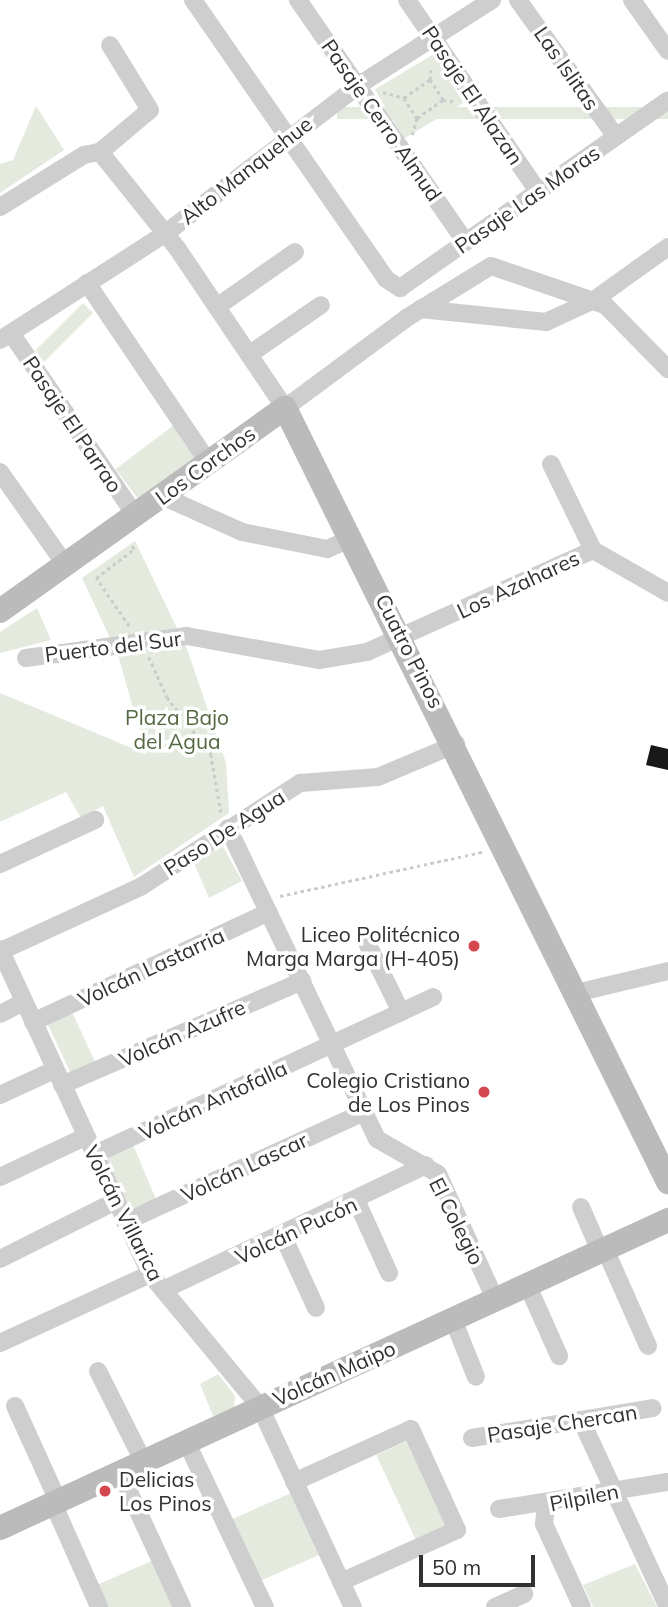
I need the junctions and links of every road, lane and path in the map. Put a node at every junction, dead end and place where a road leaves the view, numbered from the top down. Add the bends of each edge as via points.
1 (194, 0) edge
2 (298, 0) edge
3 (407, 0) edge
4 (492, 0) edge
5 (518, 0) edge
6 (632, 0) edge
7 (434, 39) junction
8 (110, 45) dead end
9 (668, 51) edge
10 (359, 85) junction
11 (668, 100) edge
12 (417, 118) joint
13 (616, 137) junction
14 (287, 138) junction
15 (100, 152) junction
16 (538, 191) junction
17 (0, 208) edge
18 (166, 233) junction
19 (465, 241) junction
20 (668, 247) edge
21 (295, 252) dead end
22 (87, 283) junction
23 (594, 300) junction
24 (321, 305) dead end
25 (218, 306) junction
26 (414, 313) junction
27 (5, 337) edge
28 (250, 354) junction
29 (668, 369) edge
30 (285, 408) junction
31 (208, 462) junction
32 (551, 464) dead end
33 (0, 472) edge
34 (162, 496) junction
35 (126, 521) junction
36 (353, 538) junction
37 (593, 550) junction
38 (65, 564) junction
39 (668, 593) edge
40 (0, 611) edge
41 (404, 636) junction
42 (141, 638) junction
43 (26, 657) dead end
44 (456, 744) junction
45 (94, 820) dead end
46 (228, 828) junction
47 (506, 847) junction
48 (0, 864) edge
49 (266, 906) junction
50 (368, 945) dead end
51 (1, 950) edge
52 (668, 971) edge
53 (302, 981) junction
54 (576, 993) junction
55 (433, 997) dead end
56 (24, 1003) junction
57 (401, 1012) junction
58 (0, 1014) edge
59 (33, 1021) junction
60 (332, 1045) junction
61 (58, 1078) junction
62 (0, 1095) edge
63 (364, 1112) junction
64 (85, 1137) junction
65 (93, 1155) junction
66 (426, 1165) junction
67 (0, 1177) edge
68 (668, 1182) edge
69 (114, 1202) junction
70 (357, 1202) junction
71 (581, 1208) dead end
72 (668, 1220) edge
73 (125, 1222) junction
74 (283, 1236) junction
75 (602, 1250) junction
76 (0, 1259) edge
77 (389, 1273) dead end
78 (150, 1274) junction
79 (527, 1284) junction
80 (163, 1290) junction
81 (495, 1299) junction
82 (316, 1308) dead end
83 (453, 1319) junction
84 (0, 1343) edge
85 (648, 1346) dead end
86 (559, 1356) dead end
87 (98, 1371) dead end
88 (476, 1377) dead end
89 (15, 1406) dead end
90 (260, 1407) junction
91 (653, 1408) dead end
92 (581, 1420) junction
93 (472, 1438) dead end
94 (186, 1441) junction
95 (143, 1461) junction
96 (120, 1472) junction
97 (294, 1482) junction
98 (668, 1482) edge
99 (615, 1490) junction
100 (55, 1502) junction
101 (546, 1505) junction
102 (499, 1509) dead end
103 (0, 1528) edge
104 (341, 1582) junction
105 (524, 1594) dead end
106 (99, 1607) edge
107 (182, 1607) edge
108 (265, 1607) edge
109 (353, 1607) edge
110 (495, 1607) edge
111 (582, 1607) edge
112 (668, 1607) edge

1 - 14 street
2 - 10 street, Pasaje Cerro Almud
3 - 7 street, Pasaje El Alazan
4 - 7 street, Alto Manquehue
5 - 13 street, Las Islitas
6 - 9 street
7 - 10 street, Alto Manquehue
7 - 16 street, Pasaje El Alazan
8 - 15 street via 150,110
10 - 14 street, Alto Manquehue
10 - 19 street, Pasaje Cerro Almud
11 - 13 street, Pasaje Las Moras
12 - 12 path via 404,98 430,80 443,100
13 - 16 street, Pasaje Las Moras
14 - 18 street, Alto Manquehue
14 - 19 street, Pasaje Las Moras via 386,279 401,288
15 - 17 street via 84,155
15 - 18 street, Cuatro Pinos
16 - 19 street, Pasaje Las Moras
18 - 22 street, Alto Manquehue
18 - 25 street, Cuatro Pinos
20 - 23 street
21 - 25 street
22 - 27 street, Alto Manquehue
22 - 31 street
23 - 26 street via 546,322
23 - 26 street, Los Corchos via 491,266
23 - 29 street, Los Corchos via 618,314
24 - 28 street
25 - 28 street, Cuatro Pinos
26 - 30 street, Los Corchos
27 - 35 street, Pasaje El Parrao
28 - 30 street, Cuatro Pinos
30 - 31 street, Los Corchos
30 - 36 street, Cuatro Pinos
31 - 34 street, Los Corchos
32 - 37 street
33 - 38 street
34 - 35 street, Los Corchos
34 - 36 street via 242,532 327,549
35 - 38 street, Los Corchos
35 - 42 path via 134,549 96,578
36 - 41 street, Cuatro Pinos
37 - 39 street, Los Azahares
37 - 41 street, Los Azahares
38 - 40 street, Los Corchos
41 - 42 street, Puerto del Sur via 367,652 319,660 187,636
41 - 44 street, Cuatro Pinos
42 - 43 street, Puerto del Sur
42 - 46 path via 167,697 211,754 215,797
44 - 46 street, Paso De Agua via 378,777 300,783
44 - 47 street, Cuatro Pinos
45 - 48 street
46 - 49 street, El Colegio
46 - 51 street, Paso De Agua via 142,886
47 - 49 path
47 - 54 street, Cuatro Pinos
49 - 53 street, El Colegio
49 - 59 street, Volcán Lastarria
50 - 57 street
51 - 56 street, Volcán Villarica
52 - 54 street
53 - 60 street, El Colegio
53 - 61 street, Volcán Azufre
54 - 68 street, Cuatro Pinos
55 - 57 street, Volcán Antofalla
56 - 58 street
56 - 59 street, Volcán Villarica
57 - 60 street, Volcán Antofalla
59 - 61 street, Volcán Villarica
60 - 63 street, El Colegio
60 - 65 street, Volcán Antofalla
61 - 62 street, Volcán Azufre
61 - 64 street, Volcán Villarica
63 - 66 street, El Colegio via 377,1139
63 - 73 street, Volcán Lascar
64 - 65 street, Volcán Villarica
64 - 67 street
65 - 69 street, Volcán Villarica
66 - 70 street, Volcán Pucón
66 - 81 street, El Colegio via 438,1174
69 - 73 street, Volcán Villarica
69 - 76 street
70 - 74 street, Volcán Pucón
70 - 77 street
71 - 75 street
72 - 75 street, Volcán Maipo
73 - 78 street, Volcán Villarica
74 - 80 street, Volcán Pucón
74 - 82 street
75 - 79 street, Volcán Maipo
75 - 85 street
78 - 80 street, Volcán Villarica
78 - 84 street
79 - 81 street, Volcán Maipo
79 - 86 street
80 - 90 street, Volcán Villarica
81 - 83 street, Volcán Maipo
83 - 88 street
83 - 90 street, Volcán Maipo
87 - 95 street
89 - 100 street
90 - 94 street, Volcán Maipo
90 - 97 street, Volcán Villarica
91 - 92 street, Pasaje Chercan
92 - 93 street, Pasaje Chercan
92 - 99 street
94 - 95 street, Volcán Maipo
94 - 108 street
95 - 96 street, Volcán Maipo
96 - 100 street, Volcán Maipo
96 - 107 street
97 - 104 street, Volcán Villarica
97 - 104 street via 411,1429 457,1530
98 - 99 street, Pilpilen
99 - 101 street, Pilpilen
99 - 112 street
100 - 103 street, Volcán Maipo
100 - 106 street
101 - 102 street, Pilpilen
101 - 111 street via 544,1524
104 - 109 street, Volcán Villarica
105 - 110 street

